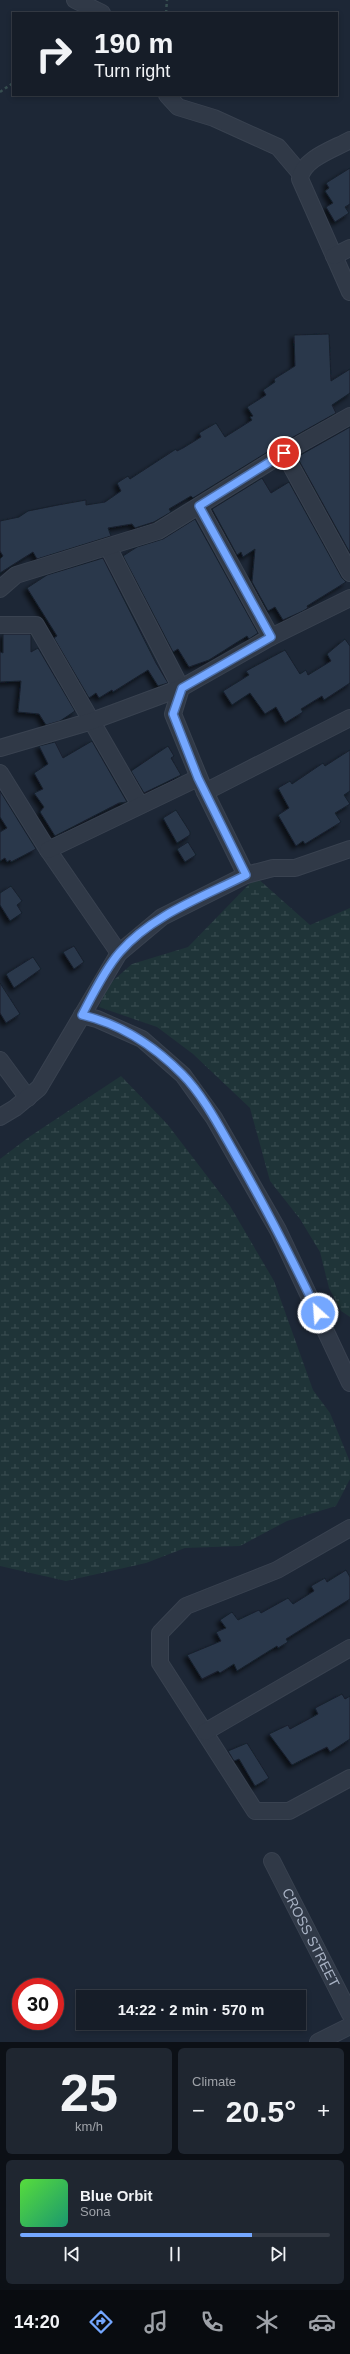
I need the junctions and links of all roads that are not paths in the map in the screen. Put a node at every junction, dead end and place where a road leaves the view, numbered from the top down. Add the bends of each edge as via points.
1 (75, 0) edge
2 (100, 12) edge
3 (168, 96) edge
4 (350, 140) edge
5 (300, 173) junction
6 (350, 248) edge
7 (334, 256) junction
8 (350, 292) edge
9 (350, 416) edge
10 (284, 453) junction
11 (199, 506) junction
12 (108, 547) junction
13 (350, 573) edge
14 (0, 589) edge
15 (350, 598) edge
16 (0, 625) edge
17 (271, 637) junction
18 (182, 688) junction
19 (350, 718) edge
20 (92, 721) junction
21 (0, 748) edge
22 (0, 773) edge
23 (202, 785) junction
24 (140, 805) junction
25 (350, 849) edge
26 (48, 850) junction
27 (246, 875) junction
28 (119, 953) junction
29 (82, 1015) junction
30 (0, 1060) edge
31 (28, 1098) junction
32 (0, 1117) edge
33 (350, 1383) edge
34 (350, 1528) edge
35 (350, 1648) edge
36 (204, 1732) junction
37 (350, 1778) edge
38 (272, 1861) dead end
39 (350, 2014) edge
40 (350, 2026) edge
41 (318, 2042) edge

1 - 2 street
3 - 5 street via 178,107 214,118 278,148
4 - 5 street via 309,163
5 - 7 street via 301,186
6 - 7 street
7 - 8 street
9 - 10 street
10 - 11 street
10 - 13 street
11 - 12 street via 158,531
11 - 17 street
12 - 14 street via 16,575
12 - 18 street
15 - 17 street
16 - 20 street via 36,625
17 - 18 street
18 - 20 street
18 - 23 street via 173,714
19 - 23 street
20 - 21 street
20 - 24 street
22 - 26 street
23 - 24 street
23 - 27 street
24 - 26 street
25 - 27 street via 295,868 273,868
26 - 28 street
27 - 28 street via 162,917
28 - 29 street
29 - 31 street via 45,1079
29 - 33 street via 142,1039 183,1074 210,1111 278,1230
30 - 31 street
31 - 32 street
34 - 36 street via 277,1570 186,1606 160,1633 160,1662
35 - 36 street
36 - 37 street via 255,1811 289,1811
38 - 39 street, CROSS STREET
40 - 41 street

